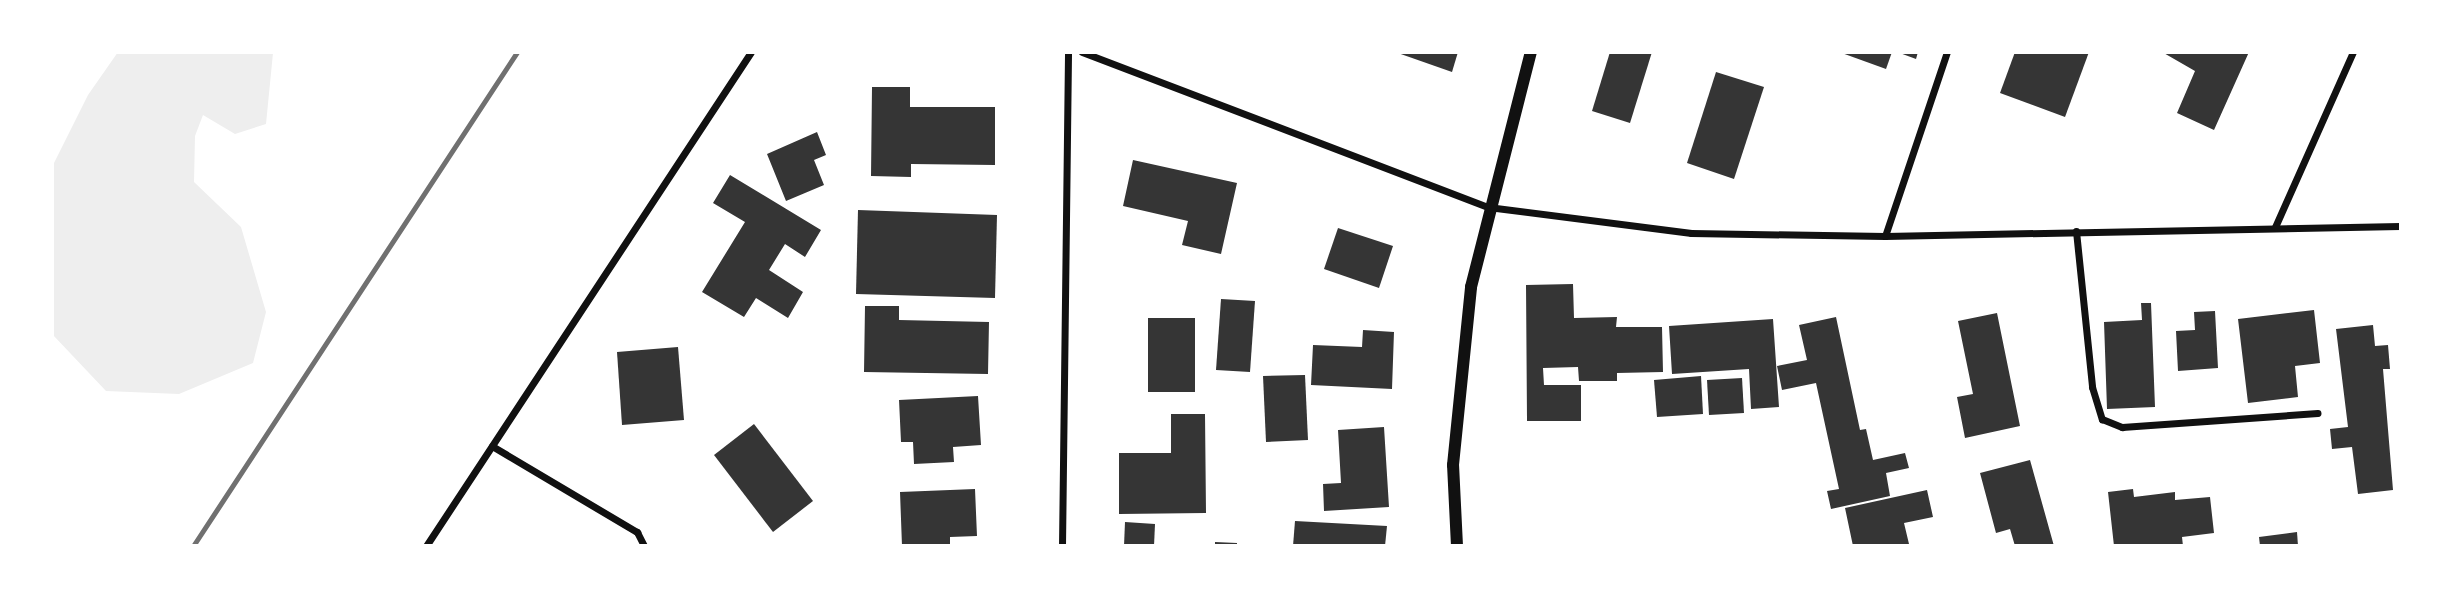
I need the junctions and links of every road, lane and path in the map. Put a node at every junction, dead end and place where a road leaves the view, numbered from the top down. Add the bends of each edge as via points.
1 (751, 52) edge
2 (1068, 52) edge
3 (1082, 52) edge
4 (1531, 52) edge
5 (1947, 52) edge
6 (2353, 52) edge
7 (1488, 207) junction
8 (2400, 226) edge
9 (2275, 227) junction
10 (2076, 231) junction
11 (1885, 236) junction
12 (2318, 413) dead end
13 (492, 446) junction
14 (426, 545) edge
15 (644, 545) edge
16 (1062, 545) edge
17 (1457, 545) edge

1 - 13 street
2 - 16 street
3 - 7 street
4 - 7 street
5 - 11 street
6 - 9 street
7 - 11 street via 1691,233
7 - 17 street via 1459,373 1453,465
8 - 9 street
9 - 10 street
10 - 11 street
10 - 12 street via 2092,387 2102,419 2123,427
13 - 14 street
13 - 15 street via 637,532

